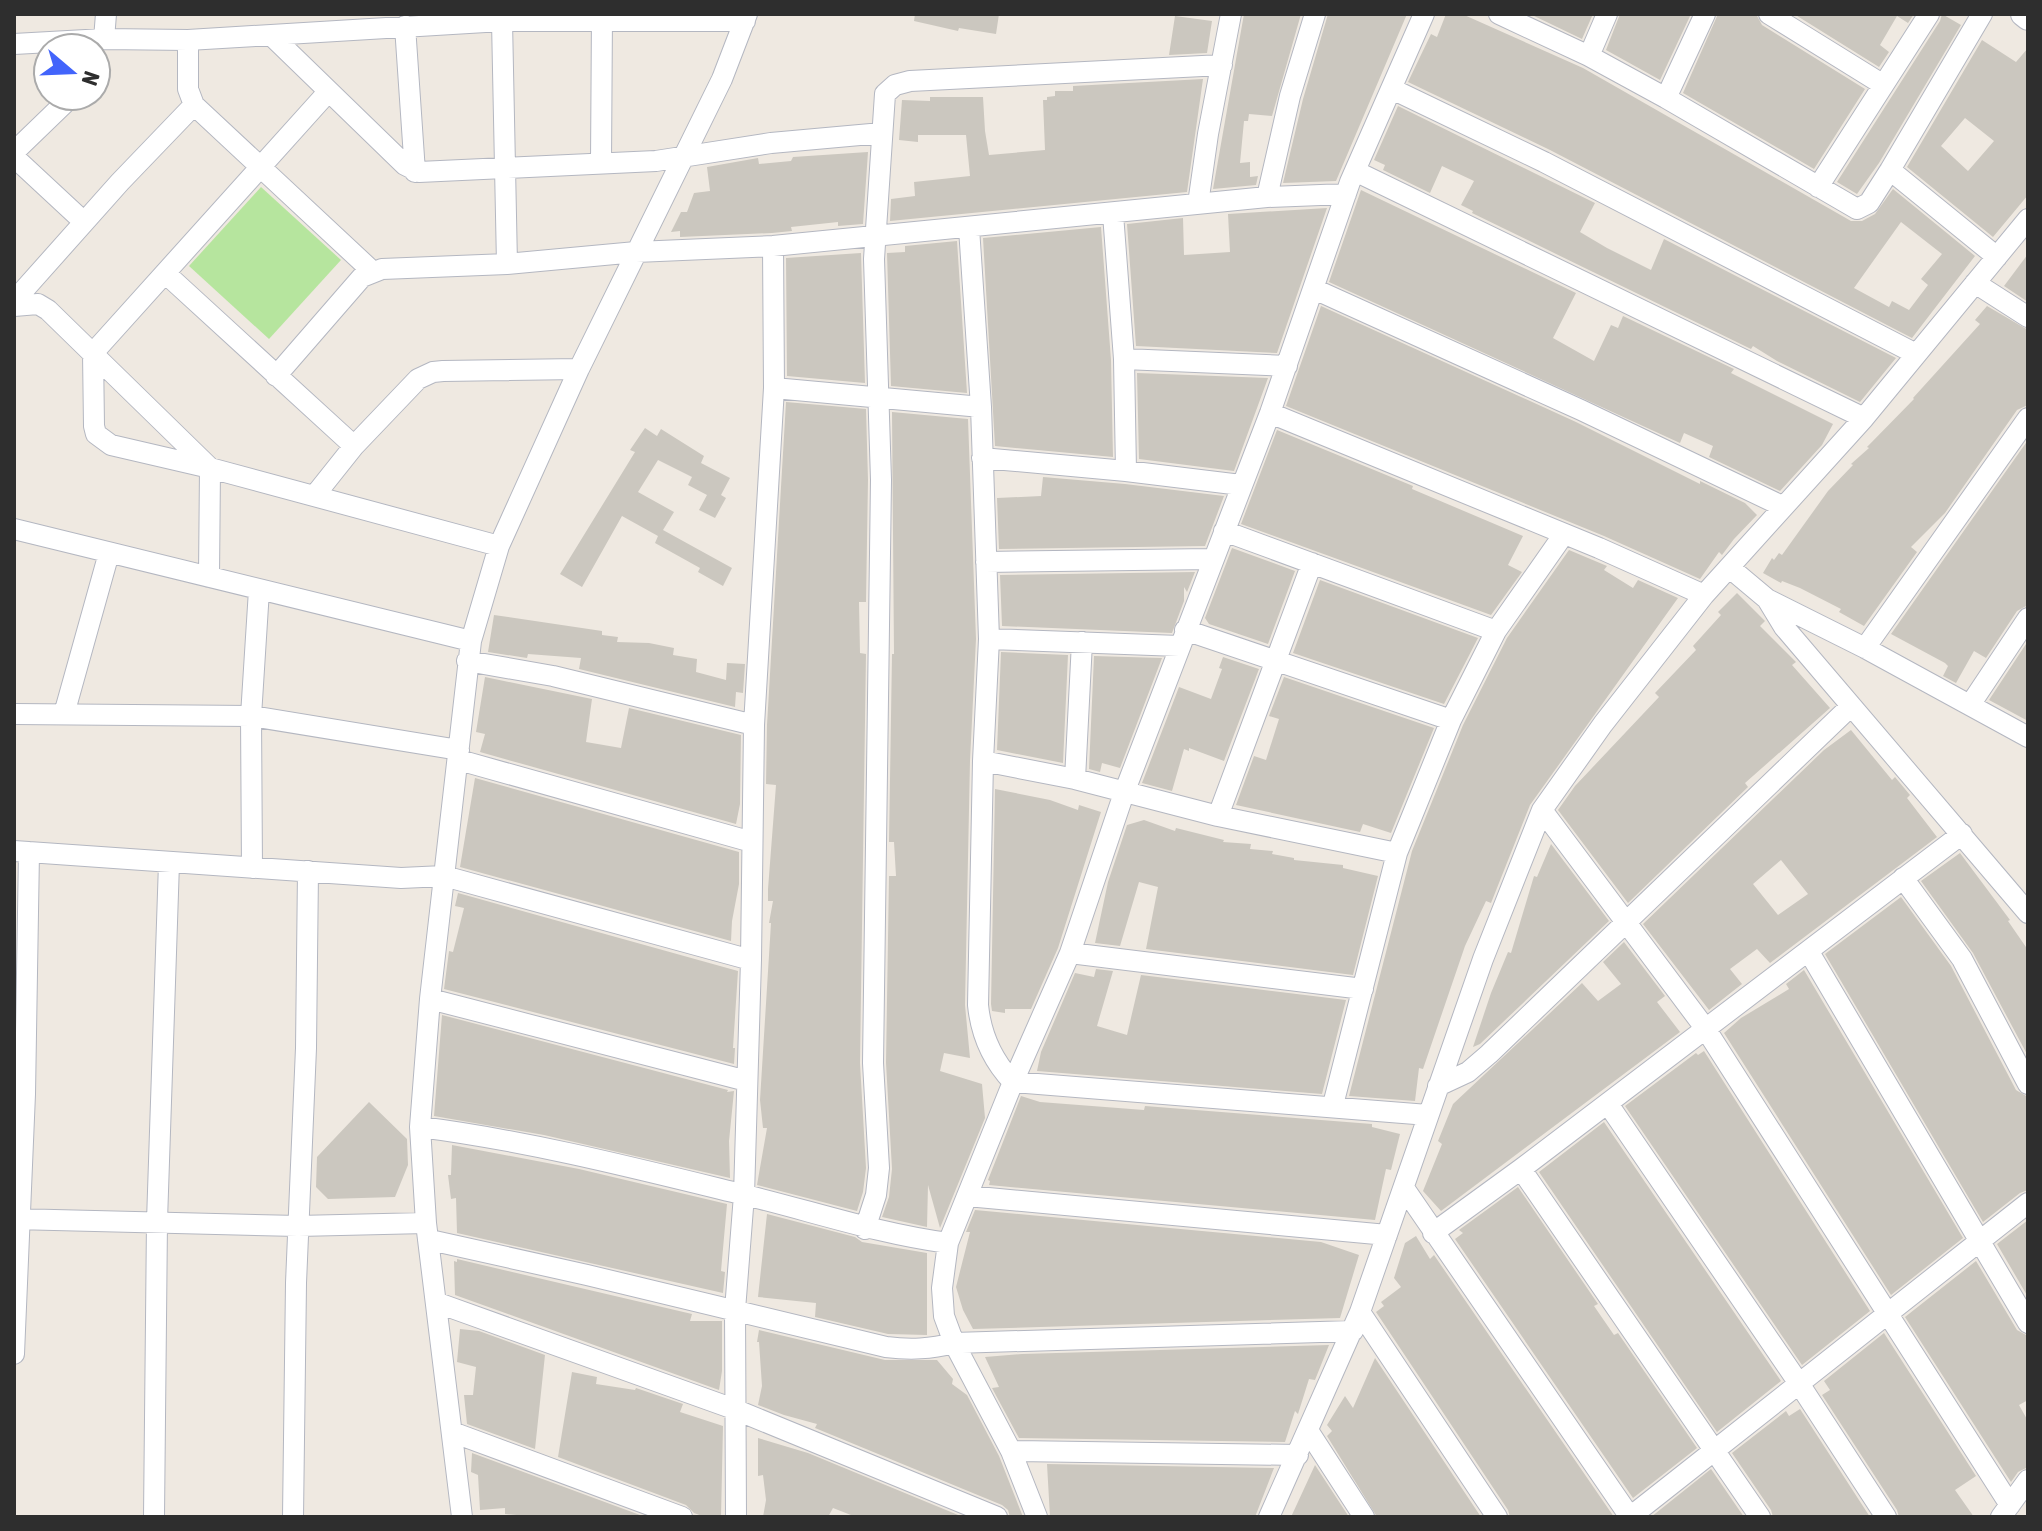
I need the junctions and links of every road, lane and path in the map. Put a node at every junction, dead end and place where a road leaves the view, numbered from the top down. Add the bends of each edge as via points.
1 (1231, 14) edge
2 (1315, 14) edge
3 (1424, 14) edge
4 (1499, 14) edge
5 (1607, 14) edge
6 (1705, 14) edge
7 (1769, 14) edge
8 (1929, 14) edge
9 (1982, 14) edge
10 (2023, 14) edge
11 (602, 17) edge
12 (746, 17) edge
13 (2028, 18) edge
14 (362, 21) edge
15 (502, 21) junction
16 (405, 26) junction
17 (272, 36) junction
18 (188, 40) junction
19 (112, 42) edge
20 (1589, 56) junction
21 (1222, 65) junction
22 (1882, 84) junction
23 (1392, 89) junction
24 (328, 92) junction
25 (1666, 98) junction
26 (194, 105) junction
27 (56, 112) edge
28 (882, 133) junction
29 (14, 154) edge
30 (683, 158) junction
31 (601, 162) junction
32 (505, 167) junction
33 (260, 168) junction
34 (1890, 170) junction
35 (1355, 171) junction
36 (415, 172) junction
37 (1818, 187) junction
38 (1346, 194) junction
39 (1267, 197) junction
40 (1198, 204) junction
41 (1113, 214) junction
42 (2028, 219) edge
43 (84, 222) junction
44 (969, 228) junction
45 (877, 236) junction
46 (773, 246) junction
47 (636, 252) junction
48 (1997, 257) junction
49 (507, 264) junction
50 (372, 271) junction
51 (165, 273) junction
52 (1975, 283) junction
53 (1314, 289) junction
54 (14, 303) edge
55 (2028, 317) edge
56 (93, 353) junction
57 (1916, 354) junction
58 (1124, 359) junction
59 (1287, 366) junction
60 (579, 369) junction
61 (276, 376) junction
62 (774, 388) junction
63 (878, 399) junction
64 (981, 407) junction
65 (1270, 413) junction
66 (1864, 418) junction
67 (2028, 418) edge
68 (354, 446) junction
69 (982, 458) junction
70 (210, 468) junction
71 (1126, 471) junction
72 (1241, 485) junction
73 (315, 495) junction
74 (1782, 506) junction
75 (14, 529) edge
76 (1224, 531) junction
77 (1564, 534) junction
78 (499, 546) junction
79 (109, 553) junction
80 (1212, 559) junction
81 (986, 562) junction
82 (1312, 563) junction
83 (1730, 568) junction
84 (209, 577) junction
85 (259, 590) junction
86 (1704, 595) junction
87 (1767, 599) junction
88 (2028, 618) edge
89 (1496, 631) junction
90 (1182, 638) junction
91 (989, 639) junction
92 (1082, 642) junction
93 (1865, 648) junction
94 (469, 651) junction
95 (1275, 661) junction
96 (1970, 705) junction
97 (1851, 706) junction
98 (14, 714) edge
99 (64, 714) junction
100 (251, 716) junction
101 (1451, 720) junction
102 (754, 725) junction
103 (2028, 737) edge
104 (459, 755) junction
105 (983, 761) junction
106 (1075, 779) junction
107 (1124, 793) junction
108 (1542, 810) junction
109 (1218, 816) junction
110 (1962, 834) junction
111 (752, 842) junction
112 (22, 852) edge
113 (1397, 853) junction
114 (169, 863) junction
115 (252, 868) junction
116 (308, 871) junction
117 (444, 876) junction
118 (1903, 878) junction
119 (2028, 913) edge
120 (1627, 921) junction
121 (1809, 952) junction
122 (1070, 953) junction
123 (751, 960) junction
124 (1363, 989) junction
125 (430, 999) junction
126 (1705, 1028) junction
127 (747, 1081) junction
128 (1013, 1082) junction
129 (2028, 1084) edge
130 (1438, 1086) junction
131 (1608, 1104) junction
132 (1333, 1105) junction
133 (1428, 1115) junction
134 (420, 1127) junction
135 (1521, 1169) junction
136 (1404, 1188) junction
137 (744, 1195) junction
138 (967, 1196) junction
139 (2028, 1203) edge
140 (17, 1219) edge
141 (157, 1221) junction
142 (298, 1226) junction
143 (865, 1229) junction
144 (428, 1232) junction
145 (1433, 1233) junction
146 (1387, 1235) junction
147 (1980, 1241) junction
148 (948, 1243) junction
149 (438, 1303) junction
150 (735, 1310) junction
151 (1888, 1314) junction
152 (1356, 1322) junction
153 (2028, 1323) edge
154 (954, 1343) junction
155 (14, 1354) edge
156 (1800, 1385) junction
157 (734, 1409) junction
158 (452, 1432) junction
159 (1309, 1432) junction
160 (1011, 1451) junction
161 (1716, 1452) junction
162 (1298, 1455) junction
163 (2028, 1480) edge
164 (2005, 1511) edge
165 (154, 1517) edge
166 (293, 1517) edge
167 (462, 1517) edge
168 (682, 1517) edge
169 (736, 1517) edge
170 (997, 1517) edge
171 (1037, 1517) edge
172 (1269, 1517) edge
173 (1364, 1517) edge
174 (1497, 1517) edge
175 (1630, 1517) edge
176 (1760, 1517) edge
177 (1886, 1517) edge

1 - 21 street
2 - 39 street
3 - 23 street
4 - 20 street
5 - 20 street
6 - 25 street
7 - 22 street
8 - 22 street
9 - 34 street
10 - 13 street
11 - 12 street
11 - 15 street
11 - 31 street
12 - 30 street
14 - 16 street
14 - 17 street
15 - 16 street
15 - 32 street
16 - 36 street
17 - 18 street
17 - 24 street
18 - 19 street
18 - 26 street via 188,89
20 - 25 street
21 - 28 street via 902,82 885,94
21 - 40 street
22 - 37 street
23 - 35 street
23 - 57 street
24 - 33 street
24 - 36 street
25 - 37 street
26 - 33 street
26 - 43 street
27 - 29 street
28 - 30 street
28 - 45 street
29 - 43 street
30 - 31 street
30 - 47 street
31 - 32 street
32 - 36 street
32 - 49 street
33 - 50 street
33 - 51 street
34 - 37 street via 1862,208
34 - 48 street
35 - 38 street
35 - 66 street
38 - 39 street
38 - 53 street
39 - 40 street
40 - 41 street
41 - 44 street
41 - 58 street
42 - 48 street
43 - 54 street
44 - 45 street
44 - 64 street
45 - 46 street
45 - 63 street
46 - 47 street
46 - 62 street
47 - 49 street
47 - 60 street
48 - 52 street
49 - 50 street
50 - 61 street
51 - 56 street
51 - 61 street
52 - 55 street
52 - 57 street
53 - 59 street
53 - 74 street
54 - 56 street via 48,310
56 - 70 street
56 - 70 street via 96,434 111,445
57 - 66 street
58 - 59 street
58 - 71 street
59 - 65 street
60 - 68 street via 426,374
60 - 78 street
61 - 68 street
62 - 63 street
62 - 102 street
63 - 64 street
63 - 143 street via 873,1063 879,1168
64 - 69 street
65 - 72 street
65 - 77 street
66 - 74 street
67 - 93 street
68 - 73 street
69 - 71 street
69 - 81 street
70 - 73 street
70 - 84 street
71 - 72 street
72 - 76 street
73 - 78 street
74 - 83 street
75 - 79 street
76 - 80 street
76 - 82 street
77 - 86 street
77 - 89 street
78 - 94 street
79 - 84 street
79 - 99 street
80 - 81 street
80 - 90 street
81 - 91 street
82 - 89 street
82 - 95 street
83 - 86 street
83 - 87 street
84 - 85 street
85 - 94 street
85 - 100 street
86 - 108 street
87 - 93 street
87 - 97 street
88 - 96 street
89 - 101 street
90 - 92 street
90 - 95 street
90 - 107 street
91 - 92 street
91 - 105 street
92 - 106 street
93 - 96 street
94 - 102 street
94 - 104 street
95 - 101 street
95 - 109 street
96 - 103 street
97 - 110 street
97 - 120 street
98 - 99 street
99 - 100 street
100 - 104 street
100 - 115 street
101 - 113 street
102 - 111 street
104 - 111 street
104 - 117 street
105 - 106 street
105 - 128 street via 978,1005 994,1058
106 - 107 street
107 - 109 street
107 - 122 street
108 - 120 street
108 - 130 street
109 - 113 street
110 - 118 street
110 - 119 street
111 - 123 street
112 - 114 street
112 - 140 street
113 - 124 street
114 - 115 street
114 - 141 street
115 - 116 street
116 - 117 street
116 - 142 street
117 - 123 street
117 - 125 street
118 - 121 street
118 - 129 street via 1962,959
120 - 126 street
120 - 130 street via 1489,1054 1468,1072
121 - 126 street
121 - 147 street
122 - 124 street
122 - 128 street
123 - 127 street
124 - 132 street
125 - 127 street
125 - 134 street
126 - 131 street
126 - 151 street
127 - 137 street
128 - 132 street
128 - 138 street
130 - 133 street
131 - 135 street
131 - 156 street
132 - 133 street
133 - 136 street
134 - 137 street via 516,1141
134 - 144 street
135 - 145 street
135 - 161 street
136 - 145 street
136 - 146 street
137 - 143 street
137 - 150 street
138 - 146 street
138 - 148 street
139 - 147 street
140 - 141 street
140 - 155 street
141 - 142 street
141 - 165 street
142 - 144 street
142 - 166 street
143 - 148 street
144 - 149 street
144 - 150 street
145 - 175 street
146 - 152 street
147 - 151 street
147 - 153 street
148 - 154 street via 942,1288 944,1316
149 - 157 street
149 - 158 street
150 - 154 street via 886,1347 932,1349
150 - 157 street
151 - 156 street
151 - 164 street
152 - 154 street
152 - 159 street
152 - 174 street
154 - 160 street
156 - 161 street
156 - 177 street
157 - 169 street
157 - 170 street
158 - 167 street
158 - 168 street
159 - 162 street
159 - 173 street
160 - 162 street
160 - 171 street
161 - 175 street
161 - 176 street
162 - 172 street
163 - 164 street

